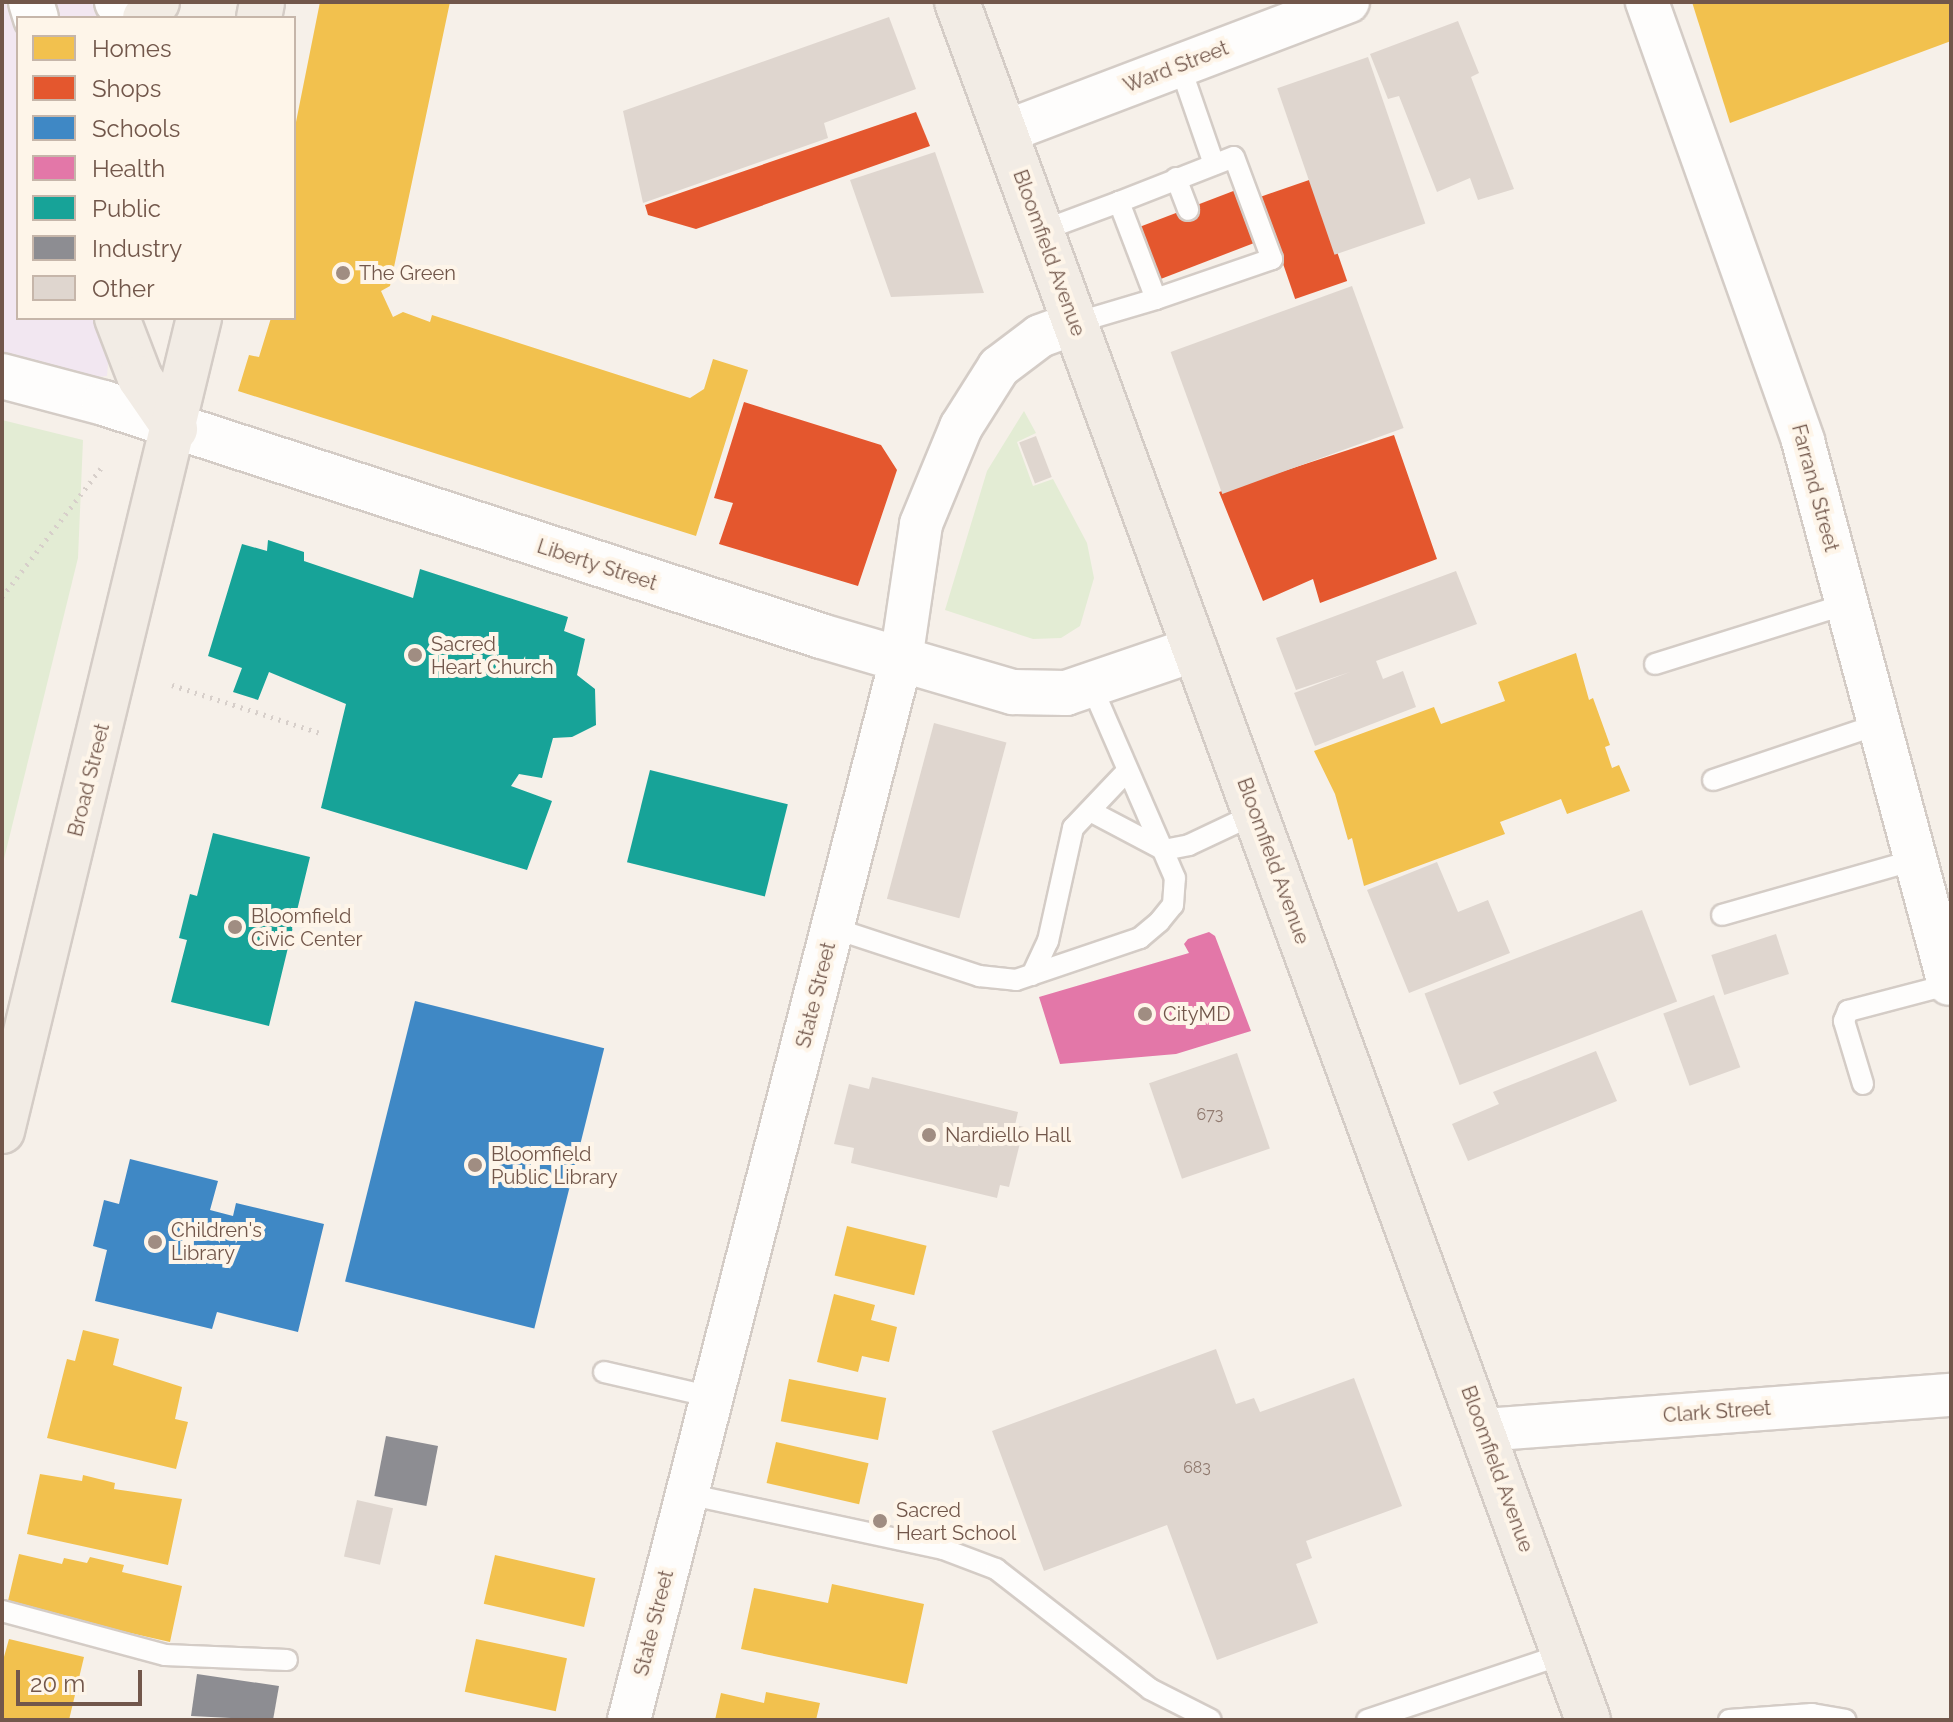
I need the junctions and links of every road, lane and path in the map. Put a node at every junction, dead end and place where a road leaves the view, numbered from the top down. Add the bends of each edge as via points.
1 (117, 2) edge
2 (957, 2) edge
3 (1348, 2) edge
4 (1647, 2) edge
5 (135, 16) edge
6 (1180, 66) junction
7 (1005, 132) junction
8 (1214, 164) junction
9 (1176, 178) junction
10 (1119, 202) junction
11 (1188, 210) dead end
12 (1041, 231) junction
13 (1156, 299) junction
14 (118, 320) edge
15 (199, 320) edge
16 (1075, 323) junction
17 (2, 376) edge
18 (175, 429) junction
19 (101, 468) dead end
20 (2, 597) edge
21 (1846, 604) junction
22 (1195, 649) junction
23 (901, 660) junction
24 (1655, 664) dead end
25 (172, 685) dead end
26 (1091, 685) junction
27 (1879, 724) junction
28 (321, 733) dead end
29 (1127, 771) junction
30 (1713, 780) dead end
31 (1090, 811) junction
32 (1255, 814) junction
33 (1164, 850) junction
34 (1915, 860) junction
35 (1939, 906) edge
36 (1722, 915) dead end
37 (833, 928) junction
38 (1032, 975) junction
39 (1950, 984) edge
40 (1863, 1084) dead end
41 (2, 1131) edge
42 (604, 1372) dead end
43 (1951, 1395) edge
44 (712, 1397) junction
45 (1483, 1430) junction
46 (687, 1494) junction
47 (2, 1611) edge
48 (1564, 1654) junction
49 (287, 1660) dead end
50 (629, 1720) edge
51 (1211, 1720) edge
52 (1367, 1720) edge
53 (1588, 1720) edge
54 (1735, 1720) edge
55 (1845, 1720) edge

1 - 5 street
2 - 7 main road, Bloomfield Avenue
3 - 6 street, Ward Street
4 - 21 street, Farrand Street via 1795,415
6 - 7 street, Ward Street
6 - 8 lane
7 - 12 main road, Bloomfield Avenue
8 - 9 lane
8 - 13 lane via 1234,157 1272,259 1209,271
9 - 10 lane
9 - 11 lane
10 - 12 lane
10 - 13 lane
12 - 16 main road, Bloomfield Avenue
13 - 16 lane
14 - 18 main road via 140,378
15 - 18 main road, Broad Street
16 - 22 main road, Bloomfield Avenue
16 - 23 street, State Street via 1016,350 979,394 961,427 921,524
17 - 18 street, Liberty Street
18 - 23 street, Liberty Street
18 - 41 main road, Broad Street
19 - 20 path
21 - 24 lane
21 - 27 street, Farrand Street
22 - 26 street, Liberty Street
22 - 32 main road, Bloomfield Avenue
23 - 26 street, Liberty Street via 1032,695
23 - 37 street, State Street
25 - 28 path
26 - 29 lane
27 - 30 lane
27 - 34 street, Farrand Street
29 - 31 lane
29 - 33 lane
31 - 33 lane
31 - 38 lane via 1073,828 1053,923
32 - 33 lane via 1189,845
32 - 45 main road, Bloomfield Avenue
33 - 38 lane via 1176,892 1159,922 1140,938
34 - 35 street, Farrand Street
34 - 36 lane
35 - 39 street, Farrand Street
37 - 38 lane via 979,976 1016,980
37 - 44 street, State Street
39 - 40 lane via 1848,1011 1844,1021
42 - 44 lane
43 - 45 street, Clark Street
44 - 46 street, State Street
45 - 48 main road, Bloomfield Avenue
46 - 50 street, State Street
46 - 51 lane via 943,1549 996,1569 1150,1689
47 - 49 lane via 165,1655
48 - 52 lane
48 - 53 main road, Bloomfield Avenue
54 - 55 lane via 1812,1714

